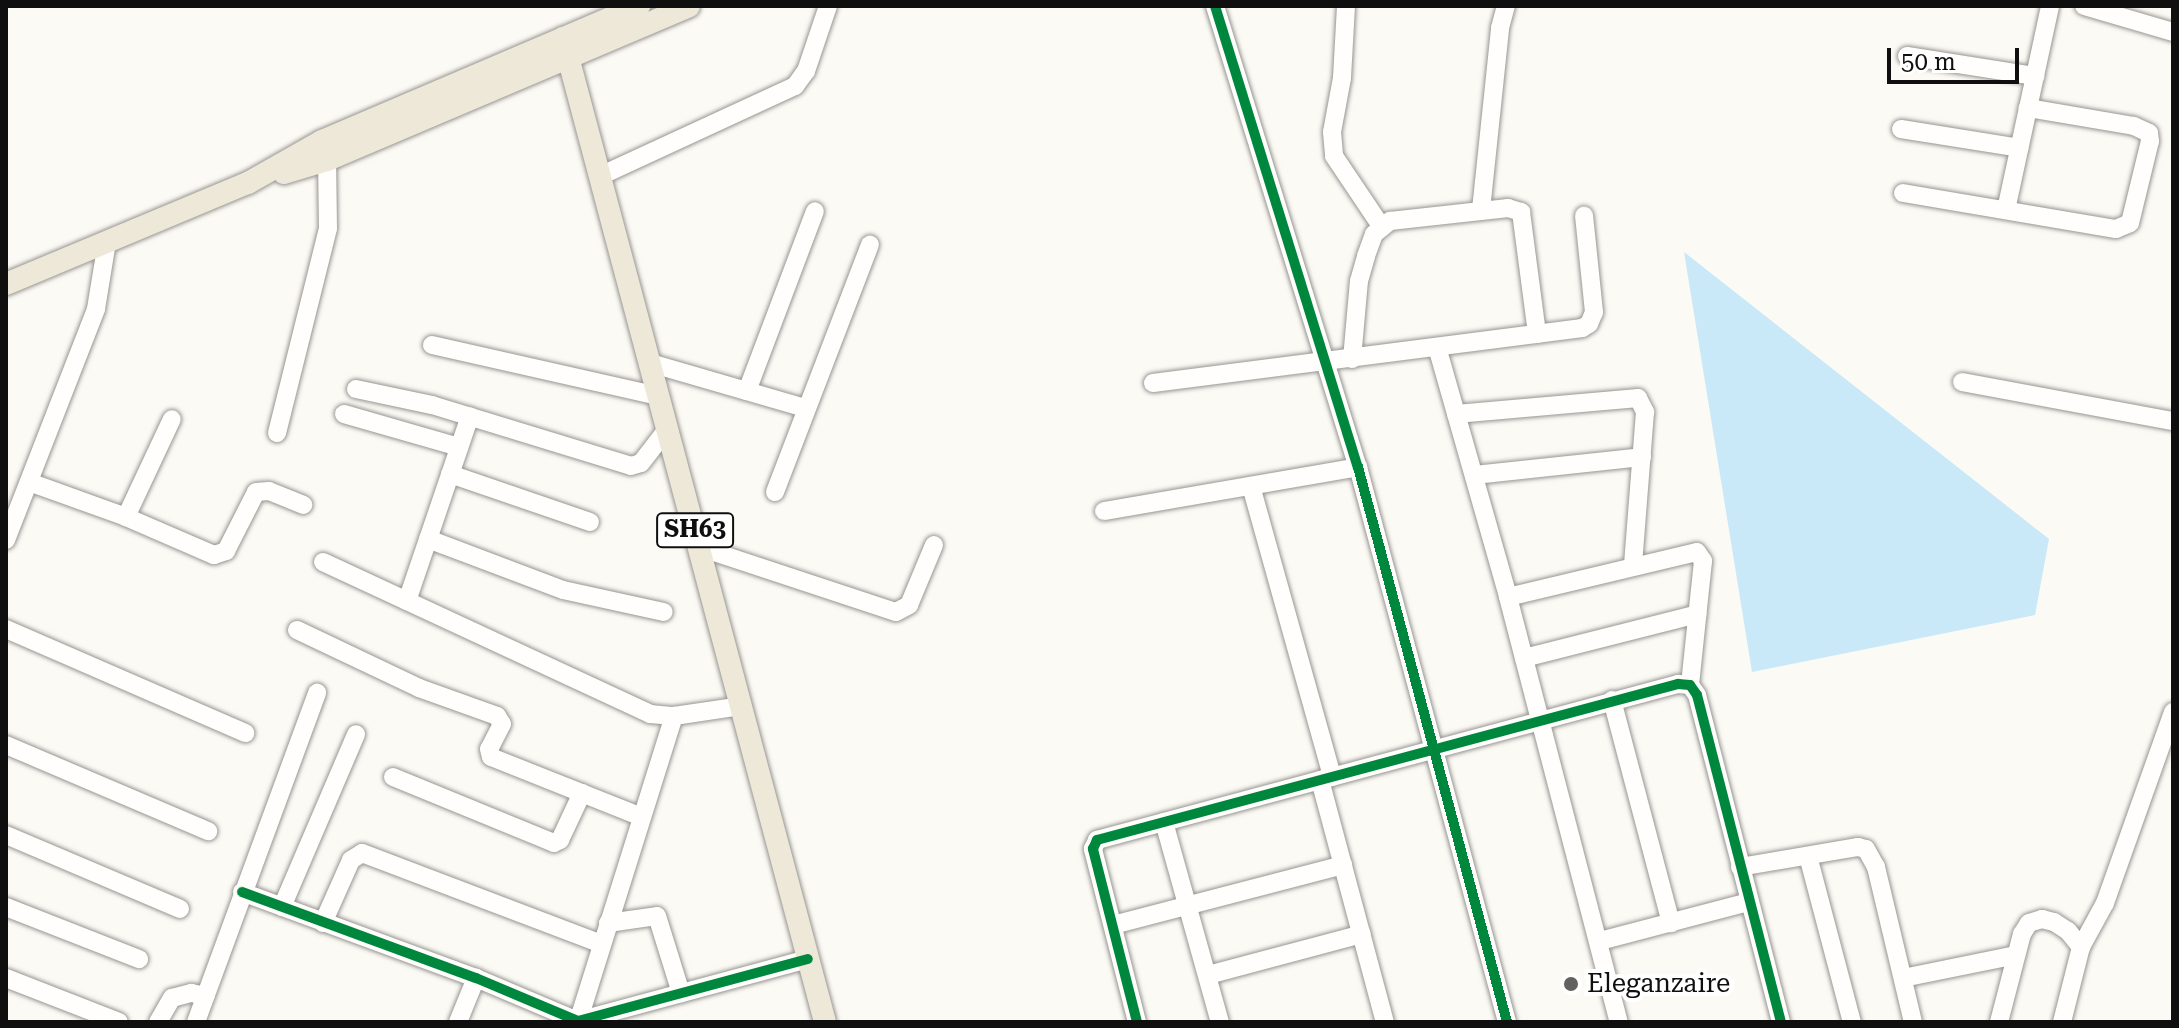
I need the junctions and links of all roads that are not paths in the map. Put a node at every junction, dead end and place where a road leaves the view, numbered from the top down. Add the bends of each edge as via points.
1 (639, 6) edge
2 (689, 6) edge
3 (828, 6) edge
4 (1215, 6) edge
5 (1346, 6) edge
6 (1506, 6) edge
7 (2050, 6) edge
8 (2084, 6) edge
9 (2173, 32) edge
10 (566, 48) junction
11 (1907, 56) dead end
12 (2035, 76) junction
13 (2028, 108) junction
14 (1901, 129) dead end
15 (2019, 148) junction
16 (327, 160) junction
17 (600, 176) junction
18 (248, 183) junction
19 (1903, 193) dead end
20 (1481, 210) junction
21 (2006, 210) junction
22 (815, 211) dead end
23 (1584, 216) dead end
24 (1381, 226) junction
25 (107, 242) junction
26 (870, 245) dead end
27 (6, 284) edge
28 (1537, 334) junction
29 (432, 345) dead end
30 (1437, 347) junction
31 (1352, 359) junction
32 (1326, 362) junction
33 (650, 363) junction
34 (1962, 382) dead end
35 (1153, 383) dead end
36 (356, 389) dead end
37 (747, 391) junction
38 (659, 396) junction
39 (805, 408) junction
40 (344, 414) dead end
41 (1456, 414) junction
42 (470, 416) junction
43 (172, 419) dead end
44 (2173, 421) edge
45 (668, 428) junction
46 (277, 433) dead end
47 (459, 447) junction
48 (1642, 457) junction
49 (1358, 467) junction
50 (450, 474) junction
51 (1474, 475) junction
52 (29, 482) junction
53 (1251, 486) junction
54 (775, 492) dead end
55 (303, 505) dead end
56 (1104, 511) dead end
57 (126, 517) junction
58 (590, 522) dead end
59 (428, 539) junction
60 (6, 540) edge
61 (934, 545) dead end
62 (699, 547) junction
63 (323, 562) dead end
64 (1633, 564) junction
65 (1508, 597) junction
66 (407, 601) junction
67 (664, 612) dead end
68 (1698, 614) junction
69 (6, 629) edge
70 (297, 630) dead end
71 (1524, 658) junction
72 (1690, 685) junction
73 (317, 693) dead end
74 (1612, 700) junction
75 (742, 706) junction
76 (2173, 712) edge
77 (674, 716) junction
78 (1541, 718) junction
79 (245, 733) dead end
80 (356, 734) dead end
81 (6, 745) edge
82 (1435, 748) junction
83 (393, 777) dead end
84 (1326, 778) junction
85 (582, 793) junction
86 (642, 817) junction
87 (1164, 822) junction
88 (208, 831) dead end
89 (6, 835) edge
90 (1808, 856) junction
91 (1343, 865) junction
92 (1740, 867) junction
93 (242, 892) junction
94 (1749, 902) junction
95 (1188, 906) junction
96 (6, 907) edge
97 (282, 907) junction
98 (180, 909) dead end
99 (323, 923) junction
100 (608, 923) junction
101 (1671, 923) junction
102 (1113, 925) junction
103 (1362, 934) junction
104 (1600, 941) junction
105 (601, 944) junction
106 (2081, 947) junction
107 (2016, 955) junction
108 (139, 959) dead end
109 (808, 959) junction
110 (1208, 975) junction
111 (6, 978) edge
112 (476, 978) junction
113 (1903, 978) junction
114 (681, 993) junction
115 (206, 996) junction
116 (1379, 1021) edge
117 (1776, 1021) edge
118 (1995, 1021) edge
119 (119, 1022) edge
120 (158, 1022) edge
121 (196, 1022) edge
122 (458, 1022) edge
123 (578, 1022) edge
124 (825, 1022) edge
125 (1137, 1022) edge
126 (1220, 1022) edge
127 (1507, 1022) edge
128 (1619, 1022) edge
129 (1852, 1022) edge
130 (1913, 1022) edge
131 (2062, 1022) edge

1 - 10 main road
2 - 10 main road
3 - 17 street via 806,71 795,86
4 - 32 street
5 - 24 street via 1334,156
6 - 20 street
7 - 12 street
8 - 9 street
10 - 16 main road
10 - 17 main road, SH63
10 - 18 main road via 322,141
11 - 12 street
12 - 13 street
13 - 15 street
13 - 21 street via 2143,128 2150,141 2147,156 2133,218 2124,228
14 - 15 street
15 - 21 street
16 - 18 main road
16 - 46 street via 328,228
17 - 33 main road, SH63
18 - 25 main road
19 - 21 street
20 - 24 street
20 - 28 street via 1515,209 1524,218
22 - 37 street
23 - 28 street via 1593,319 1582,328
24 - 31 street via 1359,281
25 - 27 main road
25 - 52 street via 96,309
26 - 39 street
28 - 30 street
29 - 38 street
30 - 31 street
30 - 41 street
31 - 32 street
32 - 35 street
32 - 49 street
33 - 37 street
33 - 38 main road, SH63
34 - 44 street
36 - 42 street
37 - 39 street
38 - 45 main road, SH63
39 - 54 street
40 - 47 street
41 - 48 street via 1638,398 1645,412
41 - 51 street
42 - 45 street via 631,466 641,463
42 - 47 street
43 - 57 street
45 - 62 main road, SH63
47 - 50 street
48 - 51 street
48 - 64 street
49 - 53 street
49 - 82 street
50 - 58 street
50 - 59 street
51 - 65 street
52 - 57 street
52 - 60 street
53 - 56 street
53 - 84 street
55 - 57 street via 269,491 256,492 226,551 214,555
59 - 66 street
59 - 67 street via 563,590
61 - 62 street via 909,605 896,612
62 - 75 main road, SH63
63 - 66 street
64 - 65 street
64 - 68 street via 1697,552 1703,561
65 - 71 street
66 - 77 street via 628,705
68 - 71 street
68 - 72 street
69 - 79 street
70 - 85 street via 419,688 497,716 502,724 489,749 491,757
71 - 78 street
72 - 74 street
72 - 92 street via 1697,695
73 - 93 street
74 - 78 street
74 - 101 street
75 - 77 street
75 - 109 main road, SH63
76 - 106 street via 2105,903
77 - 86 street
78 - 82 street
78 - 104 street
80 - 97 street
81 - 88 street
82 - 84 street
82 - 127 street
83 - 85 street via 554,843
84 - 87 street
84 - 91 street
85 - 86 street
86 - 100 street
87 - 95 street
87 - 102 street via 1094,843
89 - 98 street
90 - 92 street
90 - 113 street via 1858,847 1873,856
90 - 129 street
91 - 95 street
91 - 103 street
92 - 94 street
93 - 97 street
93 - 115 street
94 - 101 street
94 - 117 street
95 - 102 street
95 - 110 street
96 - 108 street
97 - 99 street
99 - 105 street via 351,860 362,853
99 - 112 street
100 - 105 street
100 - 114 street via 657,916
101 - 104 street
102 - 125 street
103 - 110 street
103 - 116 street
104 - 128 street
105 - 123 street
106 - 107 street via 2068,931 2042,919 2029,923
106 - 131 street
107 - 113 street
107 - 118 street
109 - 114 street
109 - 124 main road, SH63
110 - 126 street
111 - 119 street
112 - 122 street
112 - 123 street
113 - 130 street
114 - 123 street
115 - 120 street via 172,998
115 - 121 street

